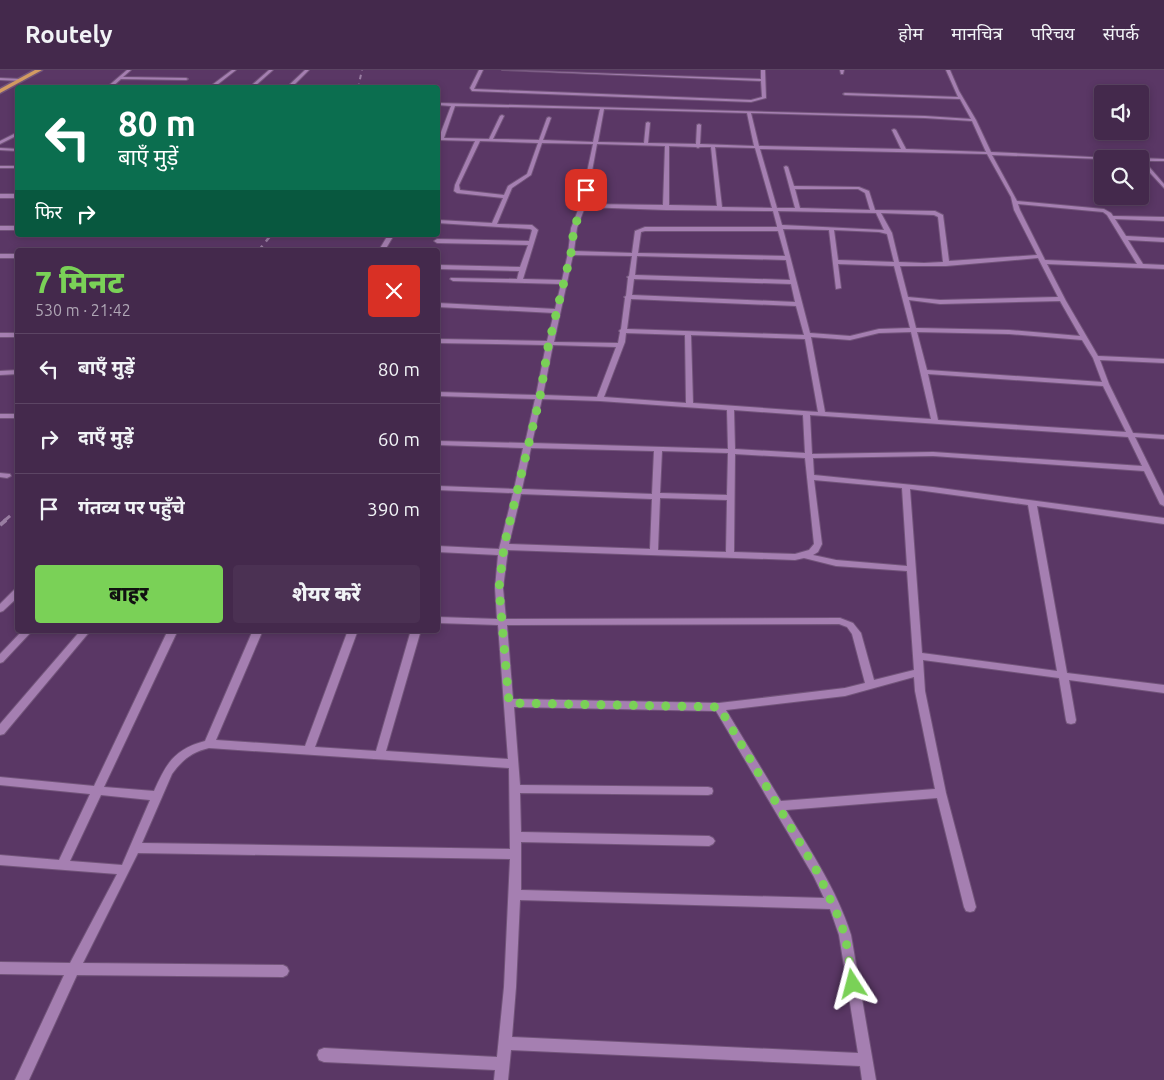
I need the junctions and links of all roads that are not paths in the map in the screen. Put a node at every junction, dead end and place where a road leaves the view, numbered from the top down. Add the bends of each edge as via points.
1 (39, 70) edge
2 (129, 70) edge
3 (234, 70) edge
4 (271, 70) edge
5 (307, 70) edge
6 (481, 70) edge
7 (504, 70) edge
8 (764, 70) edge
9 (948, 70) edge
10 (119, 78) junction
11 (0, 79) edge
12 (186, 79) dead end
13 (20, 80) junction
14 (764, 80) junction
15 (111, 85) edge
16 (214, 85) edge
17 (254, 85) dead end
18 (291, 85) edge
19 (0, 91) edge
20 (845, 94) dead end
21 (961, 98) junction
22 (440, 104) edge
23 (454, 104) junction
24 (602, 108) junction
25 (749, 113) junction
26 (502, 116) dead end
27 (549, 118) dead end
28 (974, 120) junction
29 (648, 122) dead end
30 (699, 125) dead end
31 (894, 130) dead end
32 (0, 134) edge
33 (15, 134) edge
34 (15, 135) edge
35 (440, 137) edge
36 (440, 139) edge
37 (478, 140) junction
38 (490, 141) junction
39 (0, 143) edge
40 (541, 143) junction
41 (596, 144) junction
42 (646, 145) junction
43 (667, 146) junction
44 (698, 147) junction
45 (713, 147) junction
46 (0, 149) edge
47 (756, 149) junction
48 (15, 150) edge
49 (904, 151) junction
50 (989, 153) junction
51 (1094, 158) edge
52 (1149, 159) edge
53 (1164, 160) edge
54 (0, 166) edge
55 (15, 167) edge
56 (786, 167) dead end
57 (1149, 168) edge
58 (1162, 182) edge
59 (793, 187) junction
60 (1164, 187) edge
61 (1, 193) edge
62 (15, 195) edge
63 (506, 197) junction
64 (1015, 202) junction
65 (583, 205) junction
66 (666, 208) junction
67 (720, 208) junction
68 (798, 209) junction
69 (774, 210) junction
70 (875, 211) junction
71 (1110, 217) junction
72 (1164, 219) edge
73 (440, 222) edge
74 (494, 224) junction
75 (0, 228) edge
76 (15, 228) edge
77 (779, 228) junction
78 (831, 228) junction
79 (888, 232) junction
80 (390, 237) edge
81 (1124, 238) junction
82 (1164, 240) edge
83 (438, 241) dead end
84 (531, 243) junction
85 (383, 248) edge
86 (571, 253) junction
87 (634, 255) junction
88 (0, 256) edge
89 (15, 256) edge
90 (788, 258) junction
91 (1043, 259) junction
92 (835, 262) junction
93 (946, 264) junction
94 (896, 266) junction
95 (1141, 266) junction
96 (1164, 266) edge
97 (440, 267) edge
98 (523, 269) junction
99 (630, 277) junction
100 (453, 279) dead end
101 (519, 281) junction
102 (564, 282) junction
103 (793, 282) junction
104 (838, 288) dead end
105 (627, 297) junction
106 (905, 298) junction
107 (1062, 298) junction
108 (799, 304) junction
109 (440, 305) edge
110 (557, 311) junction
111 (622, 330) junction
112 (914, 330) junction
113 (688, 332) junction
114 (0, 335) edge
115 (15, 335) edge
116 (807, 336) junction
117 (1084, 338) junction
118 (440, 341) edge
119 (550, 343) junction
120 (620, 345) junction
121 (1096, 358) junction
122 (1164, 361) edge
123 (15, 372) edge
124 (924, 372) junction
125 (0, 373) edge
126 (1106, 384) junction
127 (440, 394) edge
128 (540, 397) junction
129 (600, 399) junction
130 (690, 405) junction
131 (730, 407) junction
132 (806, 413) junction
133 (822, 414) junction
134 (0, 416) edge
135 (15, 416) edge
136 (934, 421) junction
137 (1130, 434) junction
138 (1164, 436) edge
139 (440, 443) edge
140 (527, 446) junction
141 (658, 450) junction
142 (731, 451) junction
143 (809, 456) junction
144 (1148, 469) junction
145 (810, 477) junction
146 (906, 487) junction
147 (440, 488) edge
148 (516, 491) junction
149 (656, 496) junction
150 (731, 498) junction
151 (1032, 503) junction
152 (1164, 504) edge
153 (1164, 521) edge
154 (440, 548) edge
155 (503, 549) junction
156 (654, 553) junction
157 (730, 556) junction
158 (805, 556) junction
159 (912, 569) junction
160 (15, 594) edge
161 (0, 609) edge
162 (440, 620) edge
163 (502, 622) junction
164 (25, 633) edge
165 (83, 633) edge
166 (172, 633) edge
167 (257, 633) edge
168 (352, 633) edge
169 (415, 633) edge
170 (917, 656) junction
171 (0, 660) edge
172 (918, 672) junction
173 (1063, 676) junction
174 (871, 686) junction
175 (1164, 689) edge
176 (509, 703) junction
177 (719, 707) junction
178 (1071, 720) dead end
179 (0, 731) edge
180 (209, 744) junction
181 (309, 750) junction
182 (380, 755) junction
183 (514, 764) junction
184 (0, 781) edge
185 (514, 789) junction
186 (98, 790) junction
187 (708, 791) dead end
188 (941, 793) junction
189 (158, 796) junction
190 (778, 806) junction
191 (515, 837) junction
192 (709, 841) dead end
193 (135, 848) junction
194 (515, 854) junction
195 (0, 860) edge
196 (62, 865) junction
197 (125, 870) junction
198 (514, 895) junction
199 (833, 904) junction
200 (970, 907) dead end
201 (0, 968) edge
202 (73, 970) junction
203 (283, 971) dead end
204 (505, 1043) junction
205 (324, 1055) dead end
206 (865, 1060) junction
207 (503, 1064) junction
208 (22, 1080) edge
209 (501, 1080) edge
210 (869, 1080) edge

1 - 13 main road
2 - 10 street
3 - 16 street
4 - 17 street
5 - 18 street
6 - 14 street via 473,90 751,101 764,99
7 - 14 street
8 - 14 street
9 - 21 street
10 - 12 street
10 - 15 street
11 - 13 street
13 - 19 main road
20 - 21 street
21 - 28 street
22 - 23 street
23 - 24 street
23 - 35 street
24 - 25 street
24 - 41 street
25 - 28 street
25 - 47 street
26 - 38 street
27 - 40 street
28 - 50 street
29 - 42 street
30 - 44 street
31 - 49 street
32 - 33 street
34 - 39 street
36 - 37 street
37 - 38 street
37 - 63 street via 457,191
38 - 40 street
40 - 41 street
40 - 63 street via 529,176 512,185
41 - 42 street
41 - 65 street
42 - 43 street
43 - 44 street
43 - 66 street
44 - 45 street
45 - 47 street
45 - 67 street
46 - 48 street
47 - 49 street
47 - 69 street
49 - 50 street
50 - 51 street
50 - 64 street
52 - 53 street
54 - 55 street
56 - 59 street
57 - 58 street
58 - 60 street
59 - 68 street
59 - 70 street via 859,188 867,192
61 - 62 street
63 - 74 street
64 - 71 street via 1094,209 1104,211
64 - 91 street
65 - 66 street
65 - 86 street via 574,228
66 - 67 street
67 - 69 street
68 - 69 street
68 - 70 street
69 - 77 street
70 - 79 street
70 - 93 street via 932,212 939,215
71 - 72 street
71 - 81 street
73 - 74 street
74 - 84 street via 532,227
75 - 76 street
77 - 78 street
77 - 87 street via 641,229
77 - 90 street
78 - 79 street
78 - 92 street
79 - 94 street
80 - 85 street
81 - 82 street
81 - 95 street
83 - 84 street
84 - 98 street
86 - 87 street
86 - 102 street
87 - 90 street
87 - 99 street
88 - 89 street
90 - 103 street
91 - 93 street
91 - 95 street
91 - 107 street
92 - 94 street
92 - 104 street
93 - 94 street
94 - 106 street
95 - 96 street
97 - 98 street
98 - 101 street
99 - 103 street
99 - 105 street
100 - 101 street
101 - 102 street
102 - 110 street
103 - 108 street
105 - 108 street
105 - 111 street
106 - 107 street via 940,302
106 - 112 street
107 - 117 street
108 - 116 street
109 - 110 street
110 - 119 street
111 - 113 street
111 - 120 street
112 - 116 street via 879,331 850,338
112 - 117 street
112 - 124 street
113 - 116 street
113 - 130 street
114 - 115 street
116 - 133 street
117 - 121 street
118 - 119 street
119 - 120 street
119 - 128 street
120 - 129 street
121 - 122 street
121 - 126 street
123 - 125 street
124 - 126 street
124 - 136 street
126 - 137 street
127 - 128 street
128 - 129 street
128 - 140 street
129 - 130 street
130 - 131 street
131 - 132 street
131 - 142 street
132 - 133 street
132 - 143 street
133 - 136 street
134 - 135 street
136 - 137 street
137 - 138 street
137 - 144 street
139 - 140 street
140 - 141 street
140 - 148 street
141 - 142 street
141 - 149 street
142 - 143 street
142 - 150 street
143 - 144 street via 933,454
143 - 145 street
144 - 152 street
145 - 146 street
145 - 158 street via 818,544
146 - 151 street
146 - 159 street
147 - 148 street
148 - 149 street
148 - 155 street
149 - 150 street
149 - 156 street
150 - 157 street
151 - 153 street
151 - 173 street
154 - 155 street
155 - 156 street
155 - 163 street via 499,588
156 - 157 street
157 - 158 street
158 - 159 street via 836,563
159 - 170 street
160 - 161 street
162 - 163 street
163 - 174 street via 840,621 850,625 856,633
163 - 176 street
164 - 171 street
165 - 179 street
166 - 186 street
167 - 180 street
168 - 181 street
169 - 182 street
170 - 172 street
170 - 173 street
172 - 174 street
172 - 188 street
173 - 175 street
173 - 178 street
174 - 177 street
176 - 177 street
176 - 183 street
177 - 190 street
180 - 181 street
180 - 189 street via 192,748 178,758
181 - 182 street
182 - 183 street
183 - 185 street
184 - 186 street
185 - 187 street
185 - 191 street
186 - 189 street
186 - 196 street
188 - 190 street
188 - 200 street
189 - 193 street
190 - 199 street
191 - 192 street
191 - 194 street
193 - 194 street
193 - 197 street
194 - 198 street
195 - 196 street
196 - 197 street
197 - 202 street
198 - 199 street
198 - 204 street
199 - 206 street via 845,935
201 - 202 street
202 - 203 street
202 - 208 street
204 - 206 street
204 - 207 street
205 - 207 street
206 - 210 street
207 - 209 street

